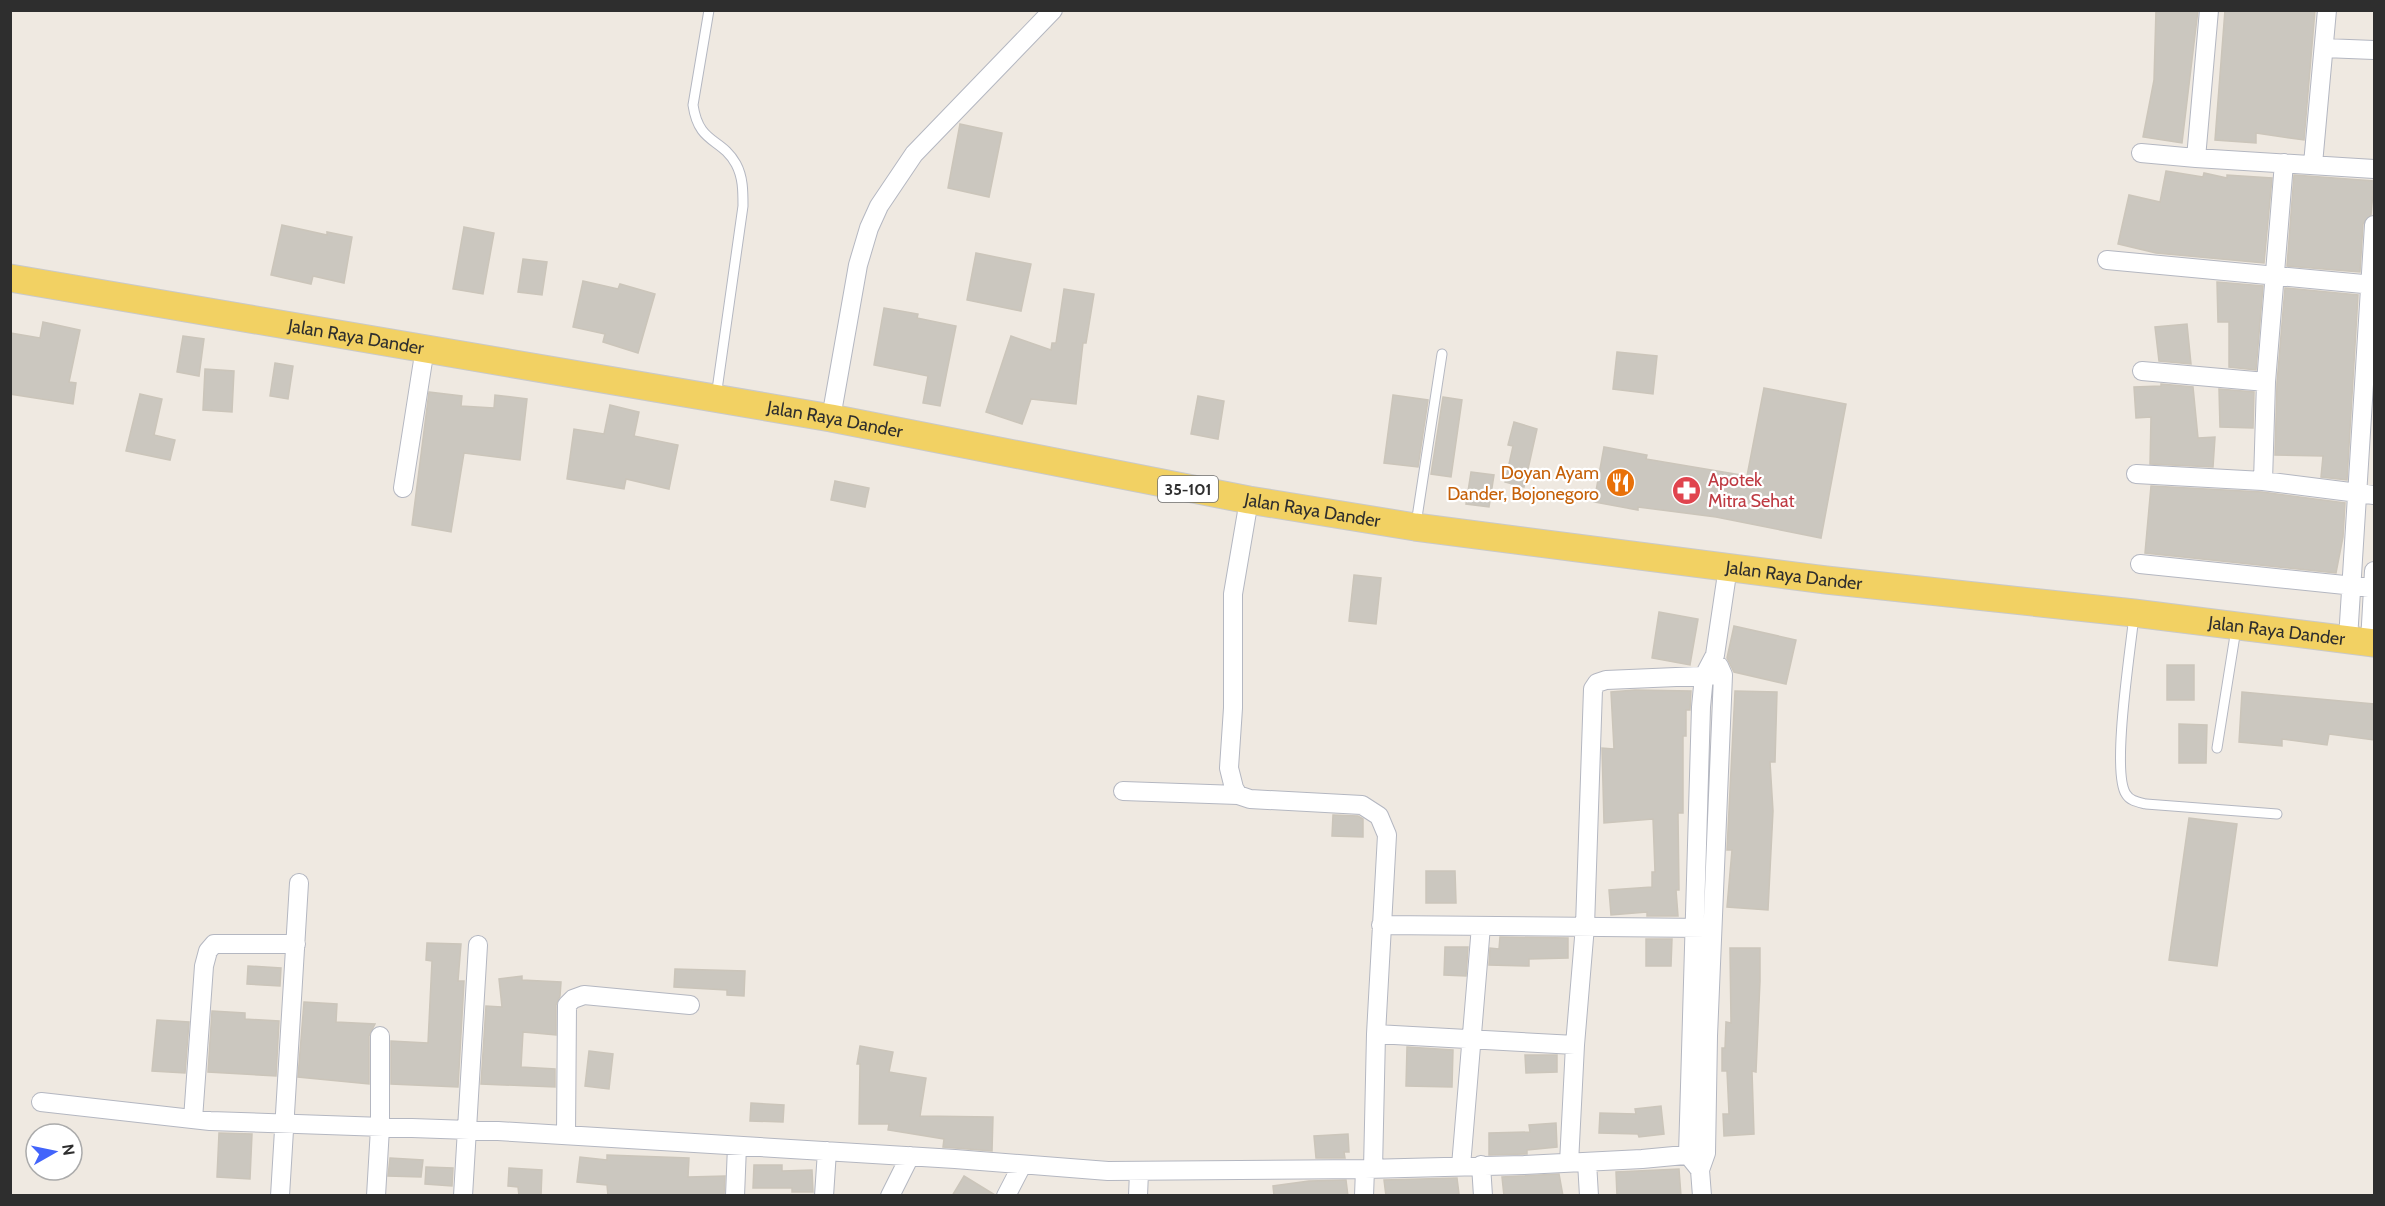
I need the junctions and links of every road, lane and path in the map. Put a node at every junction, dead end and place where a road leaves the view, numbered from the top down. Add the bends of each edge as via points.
1 (709, 10) edge
2 (1053, 10) edge
3 (2209, 10) edge
4 (2327, 10) edge
5 (2324, 48) junction
6 (2374, 50) edge
7 (2141, 153) dead end
8 (2196, 158) junction
9 (2283, 163) junction
10 (2313, 164) junction
11 (2374, 169) edge
12 (2374, 225) edge
13 (2107, 260) dead end
14 (2275, 277) junction
15 (10, 279) edge
16 (2373, 285) edge
17 (425, 348) junction
18 (1442, 354) dead end
19 (2142, 371) dead end
20 (2266, 382) junction
21 (716, 399) junction
22 (831, 418) junction
23 (2136, 474) dead end
24 (2263, 481) junction
25 (404, 488) dead end
26 (2366, 494) edge
27 (1249, 501) junction
28 (1416, 527) junction
29 (2140, 564) dead end
30 (1728, 567) junction
31 (2374, 582) edge
32 (2352, 584) junction
33 (2134, 613) junction
34 (2237, 625) junction
35 (2364, 641) edge
36 (1714, 676) junction
37 (1701, 707) junction
38 (1720, 707) junction
39 (2217, 748) dead end
40 (1123, 790) dead end
41 (1238, 795) junction
42 (1707, 803) junction
43 (2277, 814) dead end
44 (299, 883) dead end
45 (1381, 925) junction
46 (1481, 926) junction
47 (1586, 926) junction
48 (1703, 928) junction
49 (296, 944) junction
50 (478, 945) dead end
51 (690, 1005) dead end
52 (1376, 1034) junction
53 (381, 1036) dead end
54 (1471, 1039) junction
55 (1575, 1046) junction
56 (41, 1102) dead end
57 (193, 1119) junction
58 (286, 1124) junction
59 (381, 1128) junction
60 (468, 1131) junction
61 (566, 1134) junction
62 (737, 1146) junction
63 (827, 1151) junction
64 (1697, 1154) junction
65 (910, 1156) junction
66 (1578, 1163) junction
67 (1022, 1165) junction
68 (1461, 1166) junction
69 (1481, 1166) junction
70 (1369, 1169) junction
71 (1138, 1172) junction
72 (280, 1196) edge
73 (376, 1196) edge
74 (463, 1196) edge
75 (735, 1196) edge
76 (824, 1196) edge
77 (890, 1196) edge
78 (1006, 1196) edge
79 (1138, 1196) edge
80 (1364, 1196) edge
81 (1483, 1196) edge
82 (1589, 1196) edge
83 (1702, 1196) edge

1 - 21 lane via 693,105 695,118 700,130 735,162 742,178 743,206
2 - 22 street via 914,154 879,206 858,265
3 - 8 street
4 - 5 street
5 - 6 street
5 - 10 street
7 - 8 street
8 - 9 street
9 - 10 street
9 - 14 street
10 - 11 street
12 - 16 street
13 - 14 street
14 - 16 street
14 - 20 street
15 - 17 main road, Jalan Raya Dander / 35-101
16 - 26 street
17 - 21 main road, Jalan Raya Dander / 35-101
17 - 25 street
18 - 28 lane
19 - 20 street
20 - 24 street
21 - 22 main road, Jalan Raya Dander / 35-101
22 - 27 main road, Jalan Raya Dander / 35-101
23 - 24 street
24 - 26 street
26 - 32 street
27 - 28 main road, Jalan Raya Dander / 35-101
27 - 41 street via 1232,615 1229,768
28 - 30 main road, Jalan Raya Dander / 35-101
29 - 32 street
30 - 33 main road, Jalan Raya Dander / 35-101
30 - 36 street
31 - 32 street
31 - 35 street
32 - 35 street
33 - 34 main road, Jalan Raya Dander / 35-101
33 - 43 lane via 2122,747 2122,783 2126,794 2134,802 2145,804
34 - 35 main road, Jalan Raya Dander / 35-101
34 - 39 lane
36 - 37 street
36 - 38 street
36 - 47 street via 1606,680 1597,682 1593,689
37 - 38 street
37 - 42 street
38 - 42 street
40 - 41 street
41 - 45 street via 1268,801 1351,803 1372,809 1387,835
42 - 48 street
44 - 49 street
45 - 46 street
45 - 52 street
46 - 47 street
46 - 54 street
47 - 48 street
47 - 55 street
48 - 64 street
49 - 57 street via 226,942 214,944 208,951
49 - 58 street
50 - 60 street
51 - 61 street via 584,995 567,1005
52 - 54 street
52 - 70 street
53 - 59 street
54 - 55 street
54 - 68 street
55 - 66 street
56 - 57 street
57 - 58 street
58 - 59 street
58 - 72 street
59 - 60 street
59 - 73 street
60 - 61 street
60 - 74 street
61 - 62 street
62 - 63 street
62 - 75 street
63 - 65 street
63 - 76 street
64 - 66 street
64 - 83 street
65 - 67 street
65 - 77 street
66 - 69 street
66 - 82 street
67 - 71 street
67 - 78 street
68 - 69 street
68 - 70 street
69 - 81 street
70 - 71 street
70 - 80 street
71 - 79 street

